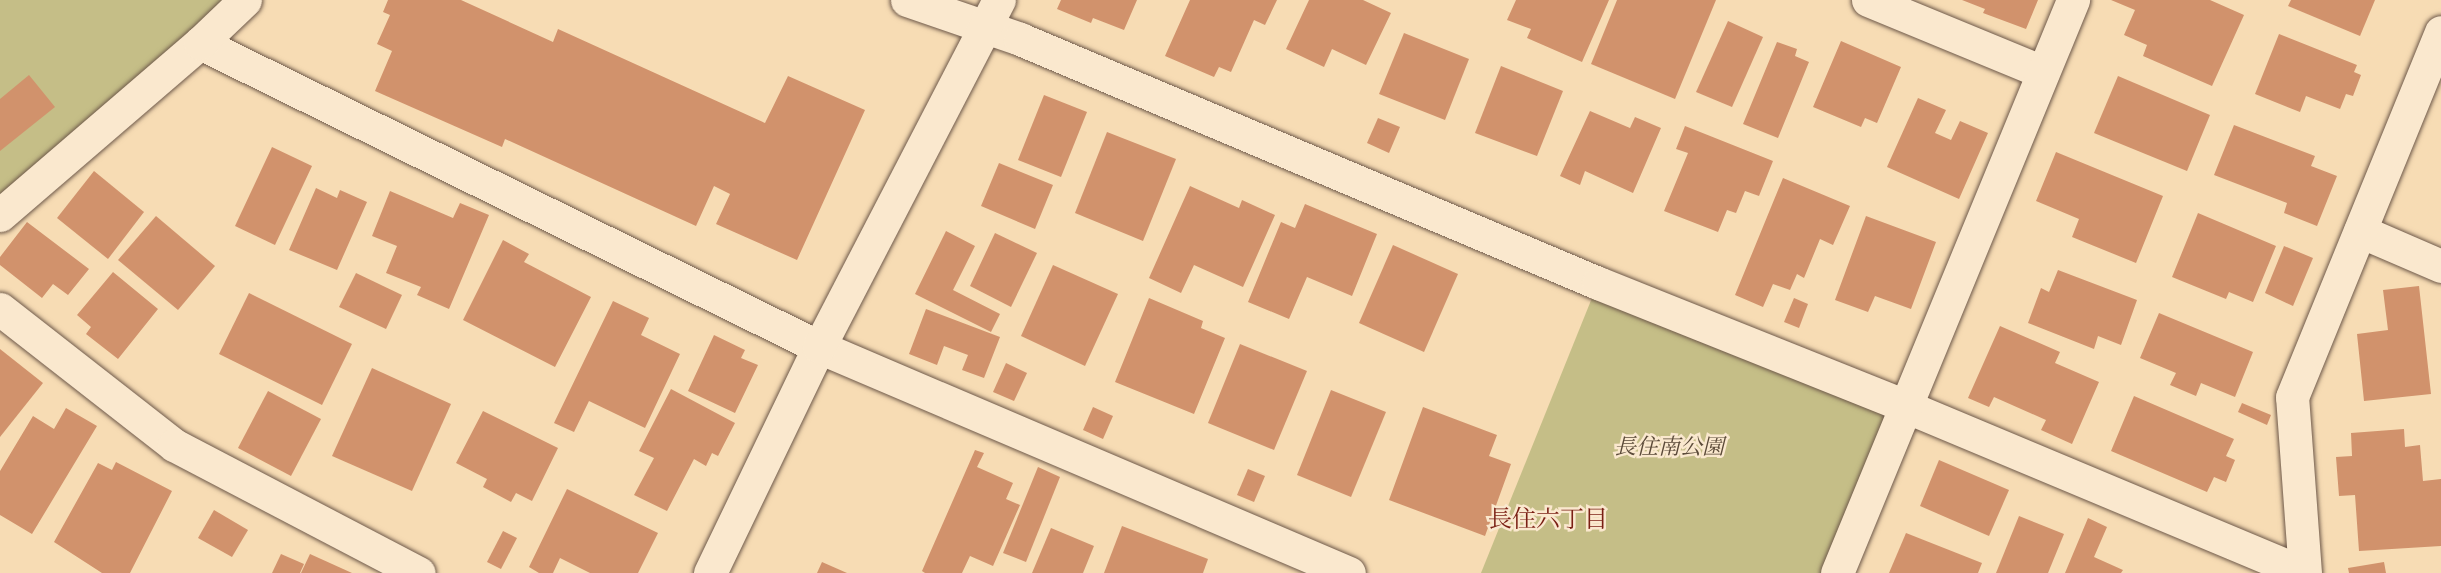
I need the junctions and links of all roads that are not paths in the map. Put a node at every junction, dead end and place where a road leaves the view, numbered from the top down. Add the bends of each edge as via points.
1 (245, 0) edge
2 (907, 0) edge
3 (1868, 0) edge
4 (2073, 0) edge
5 (992, 14) edge
6 (2441, 32) edge
7 (200, 44) junction
8 (2043, 72) junction
9 (0, 215) edge
10 (2360, 231) junction
11 (2441, 266) edge
12 (0, 309) edge
13 (819, 347) junction
14 (1905, 406) junction
15 (419, 573) edge
16 (710, 573) edge
17 (1349, 573) edge
18 (1837, 573) edge
19 (2305, 573) edge

1 - 7 street
2 - 5 street
3 - 8 street
4 - 8 street
5 - 13 street
5 - 14 street via 1020,39 1598,283
6 - 10 street
7 - 9 street
7 - 13 street
8 - 14 street
10 - 11 street
10 - 19 street via 2292,397
12 - 15 street via 174,445
13 - 16 street
13 - 17 street
14 - 18 street
14 - 19 street

